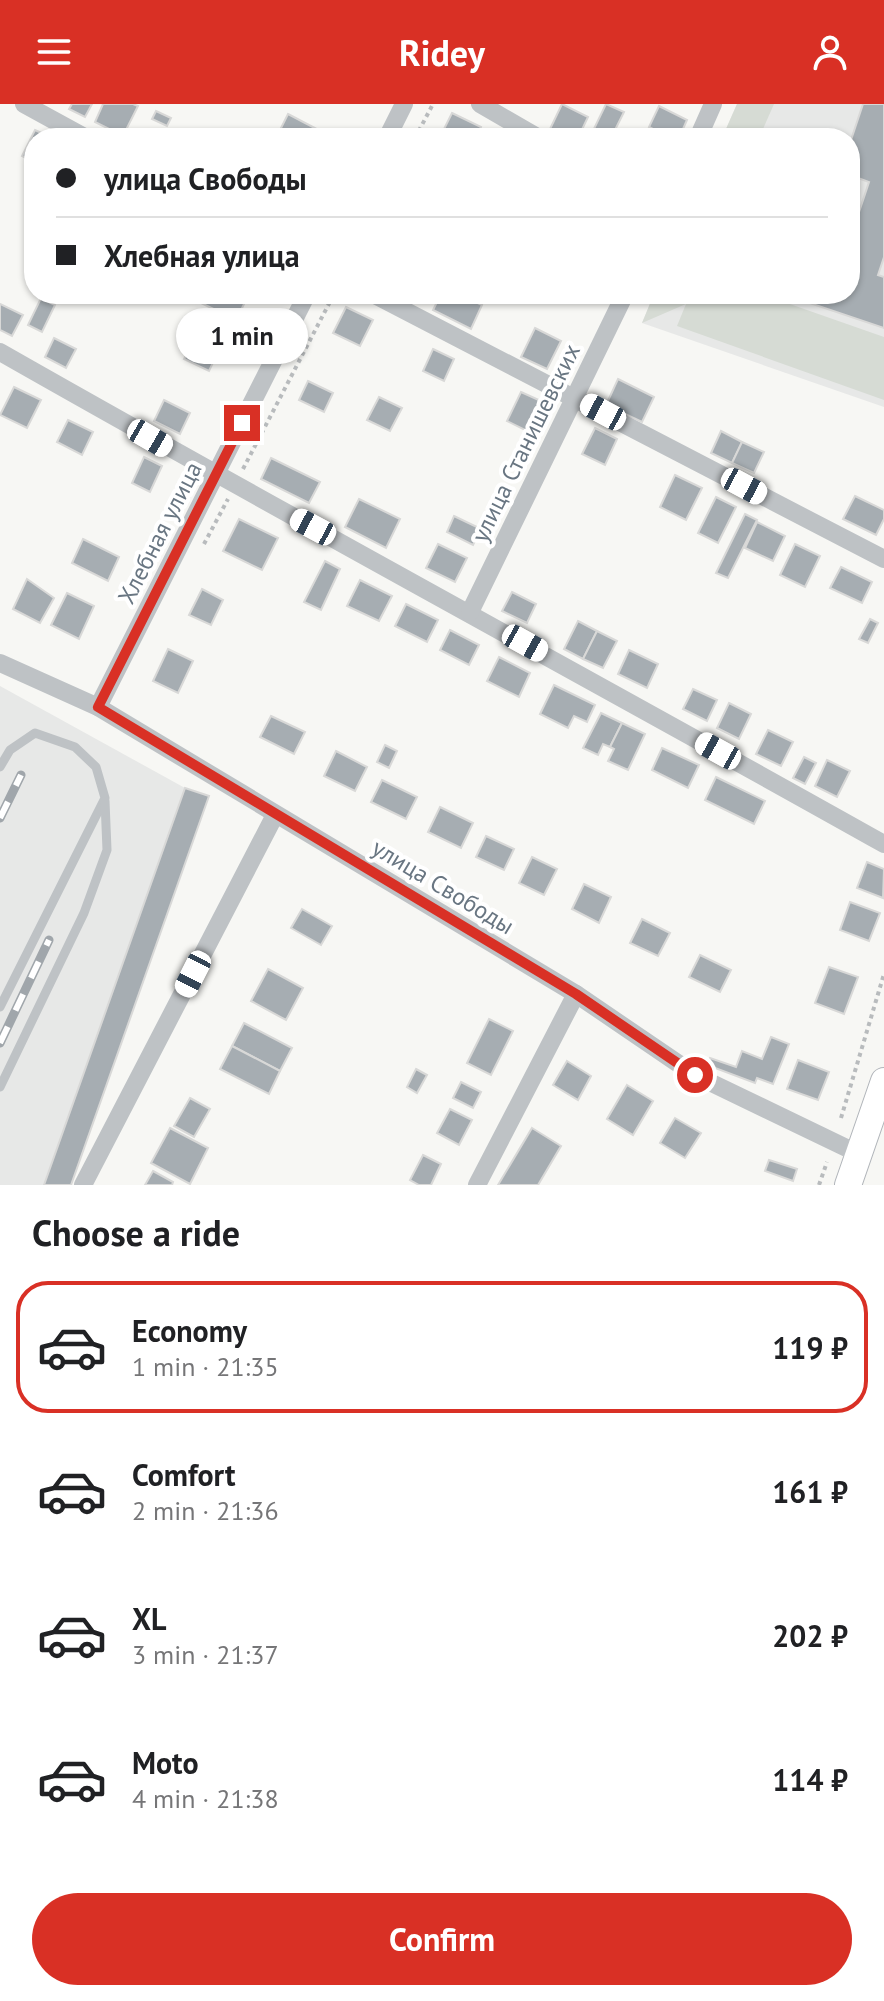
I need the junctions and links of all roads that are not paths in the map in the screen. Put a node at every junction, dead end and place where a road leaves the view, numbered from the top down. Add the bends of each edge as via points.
1 (24, 104) edge
2 (404, 104) edge
3 (480, 104) edge
4 (713, 104) edge
5 (68, 128) edge
6 (392, 128) edge
7 (522, 128) edge
8 (702, 128) edge
9 (302, 304) edge
10 (393, 304) edge
11 (620, 304) edge
12 (0, 352) edge
13 (575, 397) junction
14 (216, 475) junction
15 (884, 559) edge
16 (470, 612) junction
17 (0, 663) edge
18 (98, 707) junction
19 (0, 767) edge
20 (105, 798) junction
21 (275, 815) junction
22 (884, 844) edge
23 (576, 994) junction
24 (0, 1007) edge
25 (884, 1081) edge
26 (0, 1087) edge
27 (859, 1154) junction
28 (83, 1185) edge
29 (477, 1185) edge
30 (848, 1185) edge

1 - 5 street
2 - 6 street
3 - 7 street
4 - 8 street
9 - 14 street, Хлебная улица
10 - 13 street
11 - 13 street, улица Станишевских
12 - 14 street
13 - 15 street
13 - 16 street, улица Станишевских
14 - 16 street
14 - 18 street, Хлебная улица
16 - 22 street
17 - 18 street, улица Свободы
18 - 21 street, улица Свободы
19 - 20 lane via 10,750 35,733 75,747 96,767
20 - 24 lane
20 - 26 lane via 107,850 84,913
21 - 23 street, улица Свободы
21 - 28 street
23 - 27 street, улица Свободы via 695,1075
23 - 29 street
25 - 27 street
27 - 30 street

